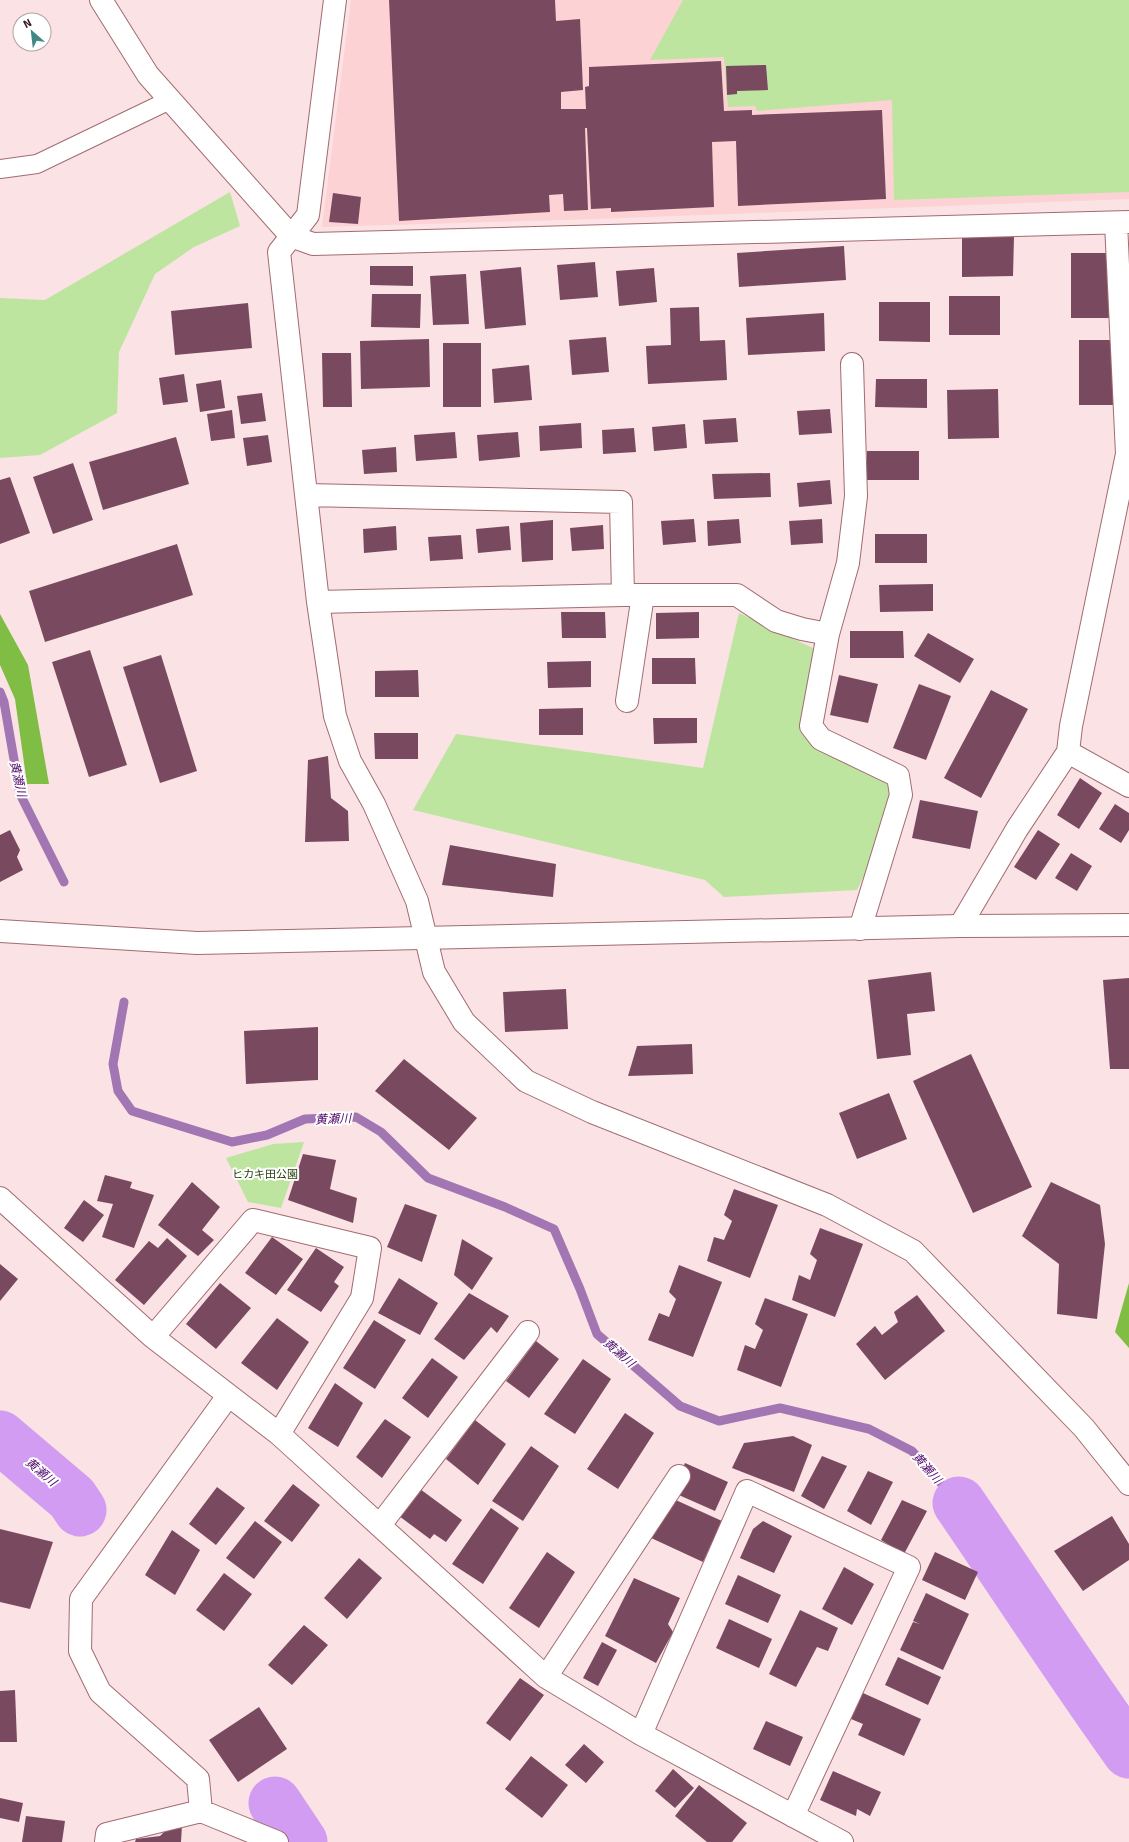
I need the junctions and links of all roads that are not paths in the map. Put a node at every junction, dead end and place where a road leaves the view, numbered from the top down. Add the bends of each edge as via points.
1 (100, 0) edge
2 (335, 0) edge
3 (170, 100) junction
4 (0, 169) edge
5 (1122, 222) edge
6 (291, 236) junction
7 (852, 364) dead end
8 (1126, 473) edge
9 (307, 495) junction
10 (633, 595) junction
11 (318, 602) junction
12 (828, 634) junction
13 (627, 701) dead end
14 (1068, 752) junction
15 (1129, 786) edge
16 (1129, 925) edge
17 (960, 926) junction
18 (860, 929) junction
19 (0, 931) edge
20 (426, 937) junction
21 (0, 1198) edge
22 (528, 1332) dead end
23 (153, 1337) junction
24 (228, 1396) junction
25 (280, 1434) junction
26 (679, 1476) dead end
27 (1129, 1484) edge
28 (380, 1525) junction
29 (546, 1677) junction
30 (641, 1734) junction
31 (201, 1810) junction
32 (793, 1816) junction
33 (106, 1842) edge
34 (277, 1842) edge
35 (842, 1842) edge

1 - 3 street via 148,75
2 - 6 street via 308,215
3 - 4 lane via 37,164
3 - 6 street
5 - 6 street via 313,244
5 - 8 street
6 - 9 street via 279,252
7 - 12 street via 856,496 848,563
8 - 14 street via 1071,726
9 - 10 street via 620,502
9 - 11 street
10 - 11 street
10 - 12 street via 737,595 776,621
10 - 13 street
11 - 20 street via 334,716 350,761 374,804 417,901
12 - 18 street via 811,726 821,739 898,776 902,794
14 - 15 street
14 - 17 street via 1017,829
16 - 17 street
17 - 18 street
18 - 20 street
19 - 20 street via 197,943
20 - 27 street via 434,972 464,1022 526,1081 592,1112 827,1205 913,1250 1084,1428
21 - 23 street
22 - 28 street
23 - 24 street
23 - 25 street via 253,1220 370,1248 362,1298
24 - 25 street
24 - 31 street via 81,1599 80,1651 100,1692 198,1779
25 - 28 street
26 - 29 street
28 - 29 street
29 - 30 street
30 - 32 street
30 - 32 street via 747,1491 909,1567
31 - 33 street via 107,1834
31 - 34 street
32 - 35 street

